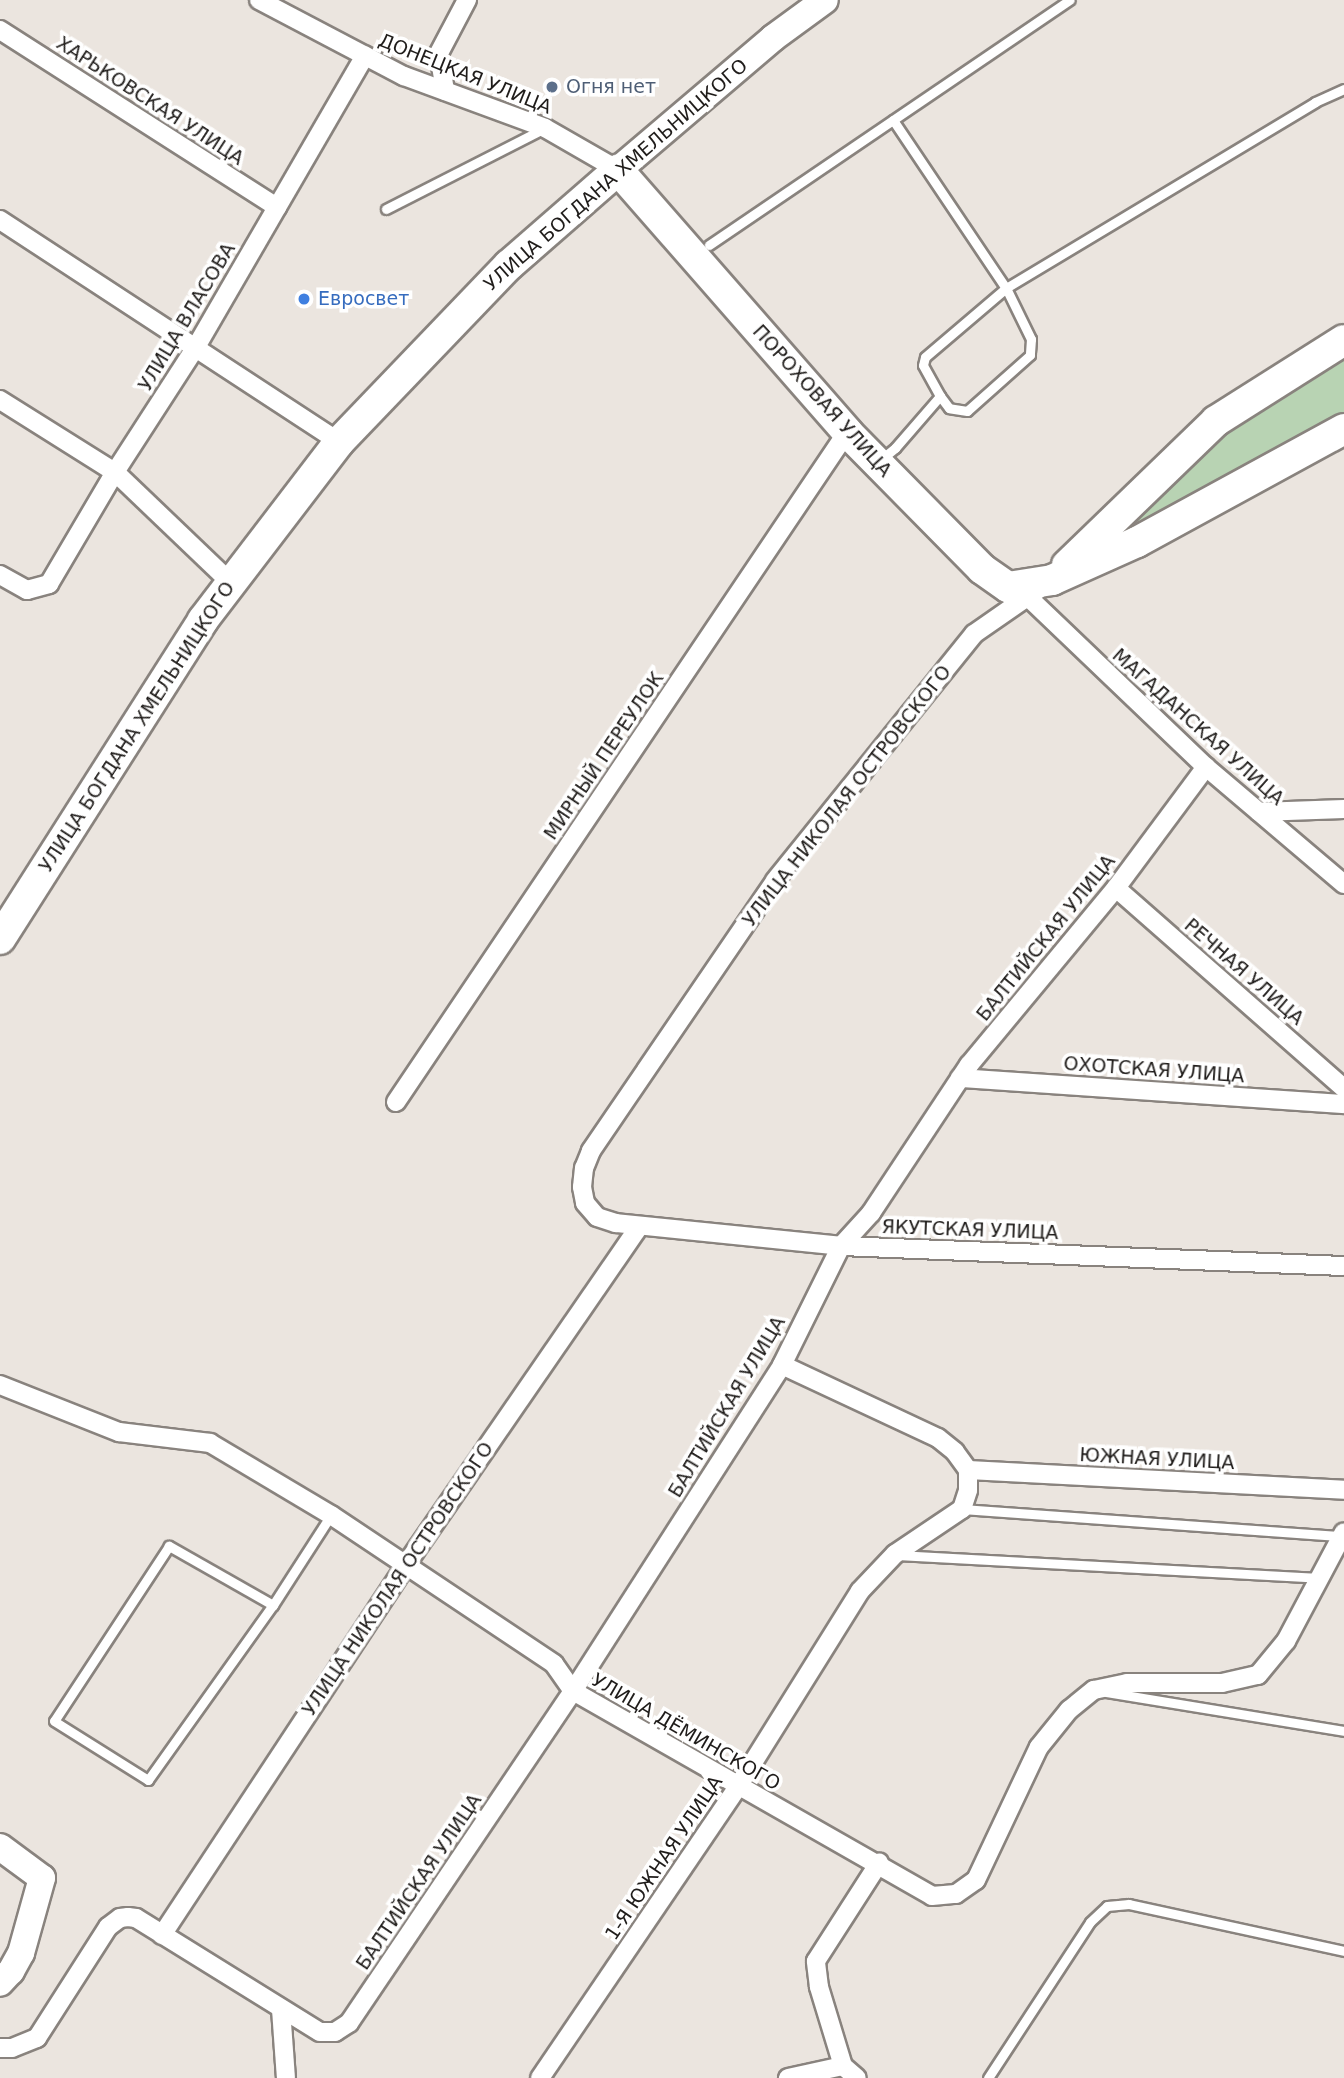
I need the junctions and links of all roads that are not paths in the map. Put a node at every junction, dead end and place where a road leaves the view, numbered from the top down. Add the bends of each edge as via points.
1 (259, 0) edge
2 (467, 0) edge
3 (825, 0) edge
4 (1070, 0) edge
5 (0, 30) edge
6 (365, 57) junction
7 (1344, 89) edge
8 (445, 91) junction
9 (893, 120) junction
10 (545, 128) junction
11 (618, 170) junction
12 (277, 207) junction
13 (386, 209) dead end
14 (0, 220) edge
15 (709, 245) dead end
16 (1006, 288) junction
17 (1344, 340) edge
18 (196, 347) junction
19 (940, 396) junction
20 (0, 400) edge
21 (1344, 429) edge
22 (847, 432) junction
23 (339, 442) junction
24 (876, 463) junction
25 (115, 472) junction
26 (0, 575) edge
27 (1052, 580) junction
28 (231, 583) junction
29 (1028, 597) junction
30 (1206, 767) junction
31 (1344, 809) edge
32 (1259, 812) junction
33 (1344, 884) edge
34 (1116, 888) junction
35 (3, 928) edge
36 (960, 1078) junction
37 (1344, 1088) edge
38 (396, 1102) dead end
39 (1344, 1104) edge
40 (597, 1217) joint
41 (639, 1227) junction
42 (841, 1246) junction
43 (1344, 1266) edge
44 (782, 1365) junction
45 (0, 1385) edge
46 (968, 1470) junction
47 (1344, 1490) edge
48 (961, 1509) junction
49 (331, 1515) junction
50 (1343, 1534) edge
51 (895, 1555) junction
52 (405, 1566) junction
53 (1319, 1577) junction
54 (273, 1605) junction
55 (1094, 1690) junction
56 (573, 1691) junction
57 (1344, 1731) edge
58 (737, 1788) junction
59 (0, 1847) edge
60 (878, 1863) junction
61 (162, 1935) junction
62 (1344, 1951) edge
63 (0, 1983) edge
64 (281, 2008) junction
65 (0, 2048) edge
66 (843, 2066) junction
67 (286, 2078) edge
68 (540, 2078) edge
69 (788, 2078) edge
70 (857, 2078) edge
71 (988, 2078) edge

1 - 6 street, ДОНЕЦКАЯ УЛИЦА
2 - 8 street via 439,53
3 - 11 main road, УЛИЦА БОГДАНА ХМЕЛЬНИЦКОГО via 773,38
4 - 9 lane
5 - 12 street, ХАРЬКОВСКАЯ УЛИЦА
6 - 8 street, ДОНЕЦКАЯ УЛИЦА
6 - 12 street, УЛИЦА ВЛАСОВА
7 - 16 lane via 1315,102
8 - 10 street, ДОНЕЦКАЯ УЛИЦА
9 - 15 lane
9 - 16 lane
10 - 11 street, ДОНЕЦКАЯ УЛИЦА
10 - 13 lane
11 - 22 main road, ПОРОХОВАЯ УЛИЦА
11 - 23 main road, УЛИЦА БОГДАНА ХМЕЛЬНИЦКОГО via 509,265
12 - 18 street, УЛИЦА ВЛАСОВА
14 - 18 street
16 - 19 lane via 925,357 923,365
16 - 19 lane via 1031,339 1030,355 967,411 949,408
17 - 27 main road, УЛИЦА НИКОЛАЯ ОСТРОВСКОГО via 1216,421
18 - 23 street
18 - 25 street, УЛИЦА ВЛАСОВА
19 - 24 lane
20 - 25 street
21 - 27 main road, УЛИЦА НИКОЛАЯ ОСТРОВСКОГО via 1137,542
22 - 24 main road, ПОРОХОВАЯ УЛИЦА
22 - 38 street, МИРНЫЙ ПЕРЕУЛОК
23 - 28 main road, УЛИЦА БОГДАНА ХМЕЛЬНИЦКОГО
24 - 27 main road, ПОРОХОВАЯ УЛИЦА via 982,569 1008,587
25 - 26 street, УЛИЦА ВЛАСОВА via 49,583 35,589 19,587
25 - 28 street
27 - 29 street, УЛИЦА НИКОЛАЯ ОСТРОВСКОГО
28 - 35 main road, УЛИЦА БОГДАНА ХМЕЛЬНИЦКОГО
29 - 30 street, МАГАДАНСКАЯ УЛИЦА
29 - 40 street, УЛИЦА НИКОЛАЯ ОСТРОВСКОГО via 974,634 775,881 591,1151 582,1187 585,1203
30 - 32 street, МАГАДАНСКАЯ УЛИЦА
30 - 34 street, БАЛТИЙСКАЯ УЛИЦА
31 - 32 street
32 - 33 street, МАГАДАНСКАЯ УЛИЦА
34 - 36 street, БАЛТИЙСКАЯ УЛИЦА
34 - 37 street, РЕЧНАЯ УЛИЦА
36 - 39 street, ОХОТСКАЯ УЛИЦА
36 - 42 street, БАЛТИЙСКАЯ УЛИЦА via 871,1213
40 - 41 street, ЯКУТСКАЯ УЛИЦА
41 - 42 street, ЯКУТСКАЯ УЛИЦА
41 - 52 street, УЛИЦА НИКОЛАЯ ОСТРОВСКОГО
42 - 43 street, ЯКУТСКАЯ УЛИЦА
42 - 44 street, БАЛТИЙСКАЯ УЛИЦА
44 - 46 street via 938,1438
44 - 56 street, БАЛТИЙСКАЯ УЛИЦА
45 - 49 street, УЛИЦА ДЁМИНСКОГО via 119,1432 210,1443
46 - 47 street, ЮЖНАЯ УЛИЦА
46 - 48 street via 968,1490
48 - 50 lane
48 - 51 street, 1-Я ЮЖНАЯ УЛИЦА
49 - 52 street, УЛИЦА ДЁМИНСКОГО
49 - 54 lane
50 - 53 street
51 - 53 lane
51 - 58 street, 1-Я ЮЖНАЯ УЛИЦА via 860,1591
52 - 56 street, УЛИЦА ДЁМИНСКОГО via 554,1664
52 - 61 street, УЛИЦА НИКОЛАЯ ОСТРОВСКОГО
53 - 55 street via 1286,1641 1258,1675 1222,1683 1127,1683
54 - 54 lane via 148,1780 54,1721 169,1546
55 - 57 lane
55 - 60 street, УЛИЦА ДЁМИНСКОГО via 1069,1710 1039,1747 975,1880 956,1894 932,1896
56 - 58 street, УЛИЦА ДЁМИНСКОГО
56 - 64 street, БАЛТИЙСКАЯ УЛИЦА via 349,2023 335,2032 320,2032
58 - 60 street, УЛИЦА ДЁМИНСКОГО
58 - 68 street, 1-Я ЮЖНАЯ УЛИЦА
59 - 63 main road via 43,1878 21,1953
60 - 66 street via 816,1961 819,1987
61 - 64 street, БАЛТИЙСКАЯ УЛИЦА
61 - 65 street, БАЛТИЙСКАЯ УЛИЦА via 136,1919 113,1922 37,2038
62 - 71 lane via 1129,1904 1108,1906 1090,1922
64 - 67 street
66 - 69 street
66 - 70 street

